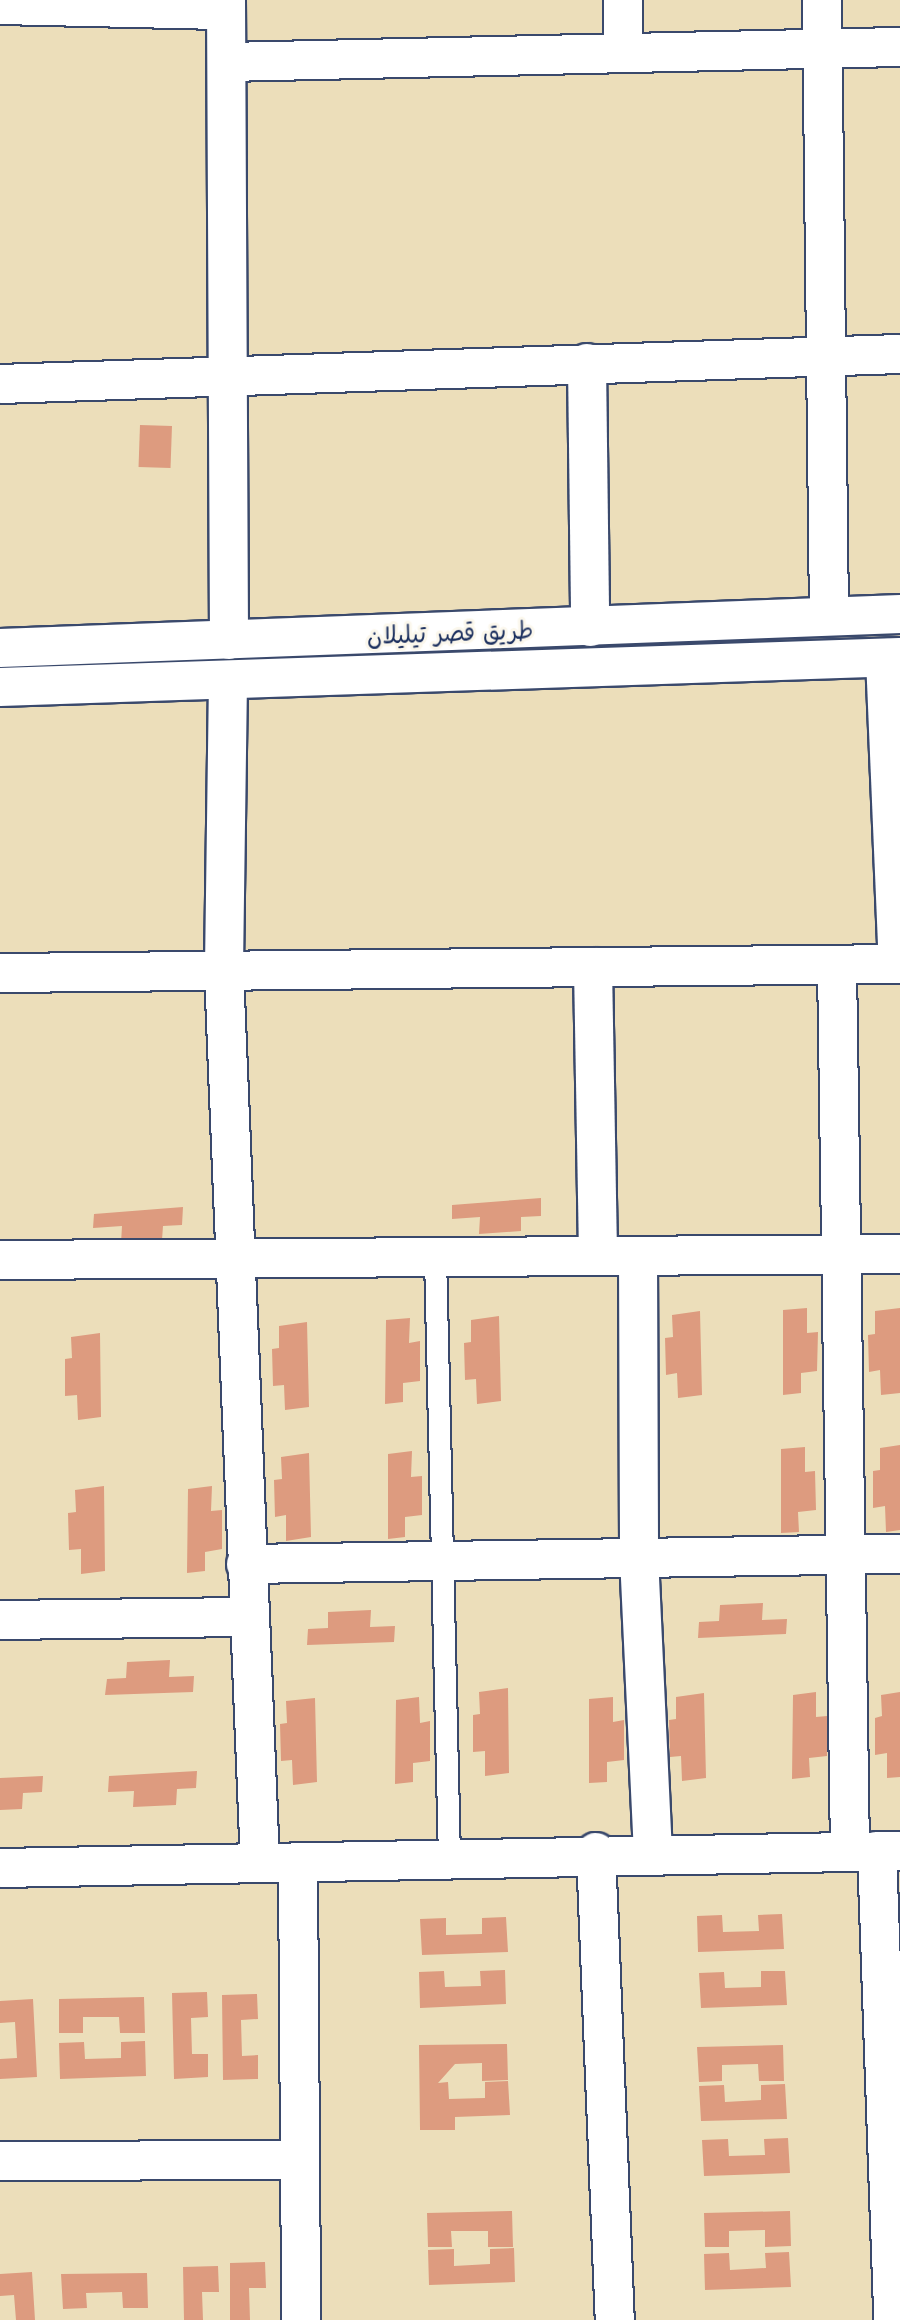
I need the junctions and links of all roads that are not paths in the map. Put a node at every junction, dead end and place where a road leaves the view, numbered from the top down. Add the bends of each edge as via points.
1 (623, 0) edge
2 (822, 0) edge
3 (0, 5) edge
4 (226, 5) edge
5 (822, 46) junction
6 (900, 47) edge
7 (622, 53) junction
8 (227, 62) junction
9 (900, 354) edge
10 (825, 355) junction
11 (587, 363) junction
12 (228, 372) junction
13 (0, 384) edge
14 (900, 614) edge
15 (829, 616) junction
16 (590, 627) junction
17 (229, 640) junction
18 (0, 648) edge
19 (893, 657) edge
20 (228, 680) junction
21 (0, 687) edge
22 (899, 964) edge
23 (837, 965) junction
24 (593, 967) junction
25 (224, 971) junction
26 (0, 973) edge
27 (900, 1254) edge
28 (598, 1255) junction
29 (839, 1255) junction
30 (235, 1256) junction
31 (435, 1256) junction
32 (638, 1256) junction
33 (0, 1260) edge
34 (841, 1553) junction
35 (900, 1555) edge
36 (639, 1557) junction
37 (441, 1561) junction
38 (246, 1564) junction
39 (247, 1617) junction
40 (0, 1620) edge
41 (596, 1852) junction
42 (653, 1852) junction
43 (875, 1852) edge
44 (449, 1859) junction
45 (260, 1862) junction
46 (298, 1866) junction
47 (0, 1868) edge
48 (299, 2160) junction
49 (0, 2161) edge
50 (302, 2320) edge
51 (615, 2320) edge
52 (894, 2320) edge

1 - 7 street
2 - 5 street
3 - 4 street
4 - 8 street
5 - 6 street
5 - 7 street
5 - 10 street
7 - 8 street
8 - 12 street
9 - 10 street
10 - 11 street
10 - 15 street
11 - 12 street
11 - 16 street
12 - 13 street
12 - 17 street
14 - 15 street, طريق قصر تيليلان
15 - 16 street, طريق قصر تيليلان
16 - 17 street, طريق قصر تيليلان
17 - 18 street, طريق قصر تيليلان
19 - 20 street, طريق قصر تيليلان
19 - 22 street
20 - 21 street, طريق قصر تيليلان
20 - 25 street
22 - 23 street
23 - 24 street
23 - 29 street
24 - 25 street
24 - 28 street
25 - 26 street
25 - 30 street
27 - 29 street
28 - 31 street
28 - 32 street
29 - 32 street
29 - 34 street
30 - 31 street
30 - 33 street
30 - 38 street
31 - 37 lane
32 - 36 street
34 - 35 street
34 - 36 street
34 - 43 street
36 - 37 street
36 - 42 street
37 - 38 street
37 - 44 lane
38 - 39 street
39 - 40 street
39 - 45 street
41 - 42 street
41 - 44 street
41 - 51 street
42 - 43 street
43 - 52 street
44 - 46 street
45 - 46 street
45 - 47 street
46 - 48 street
48 - 49 street
48 - 50 street

